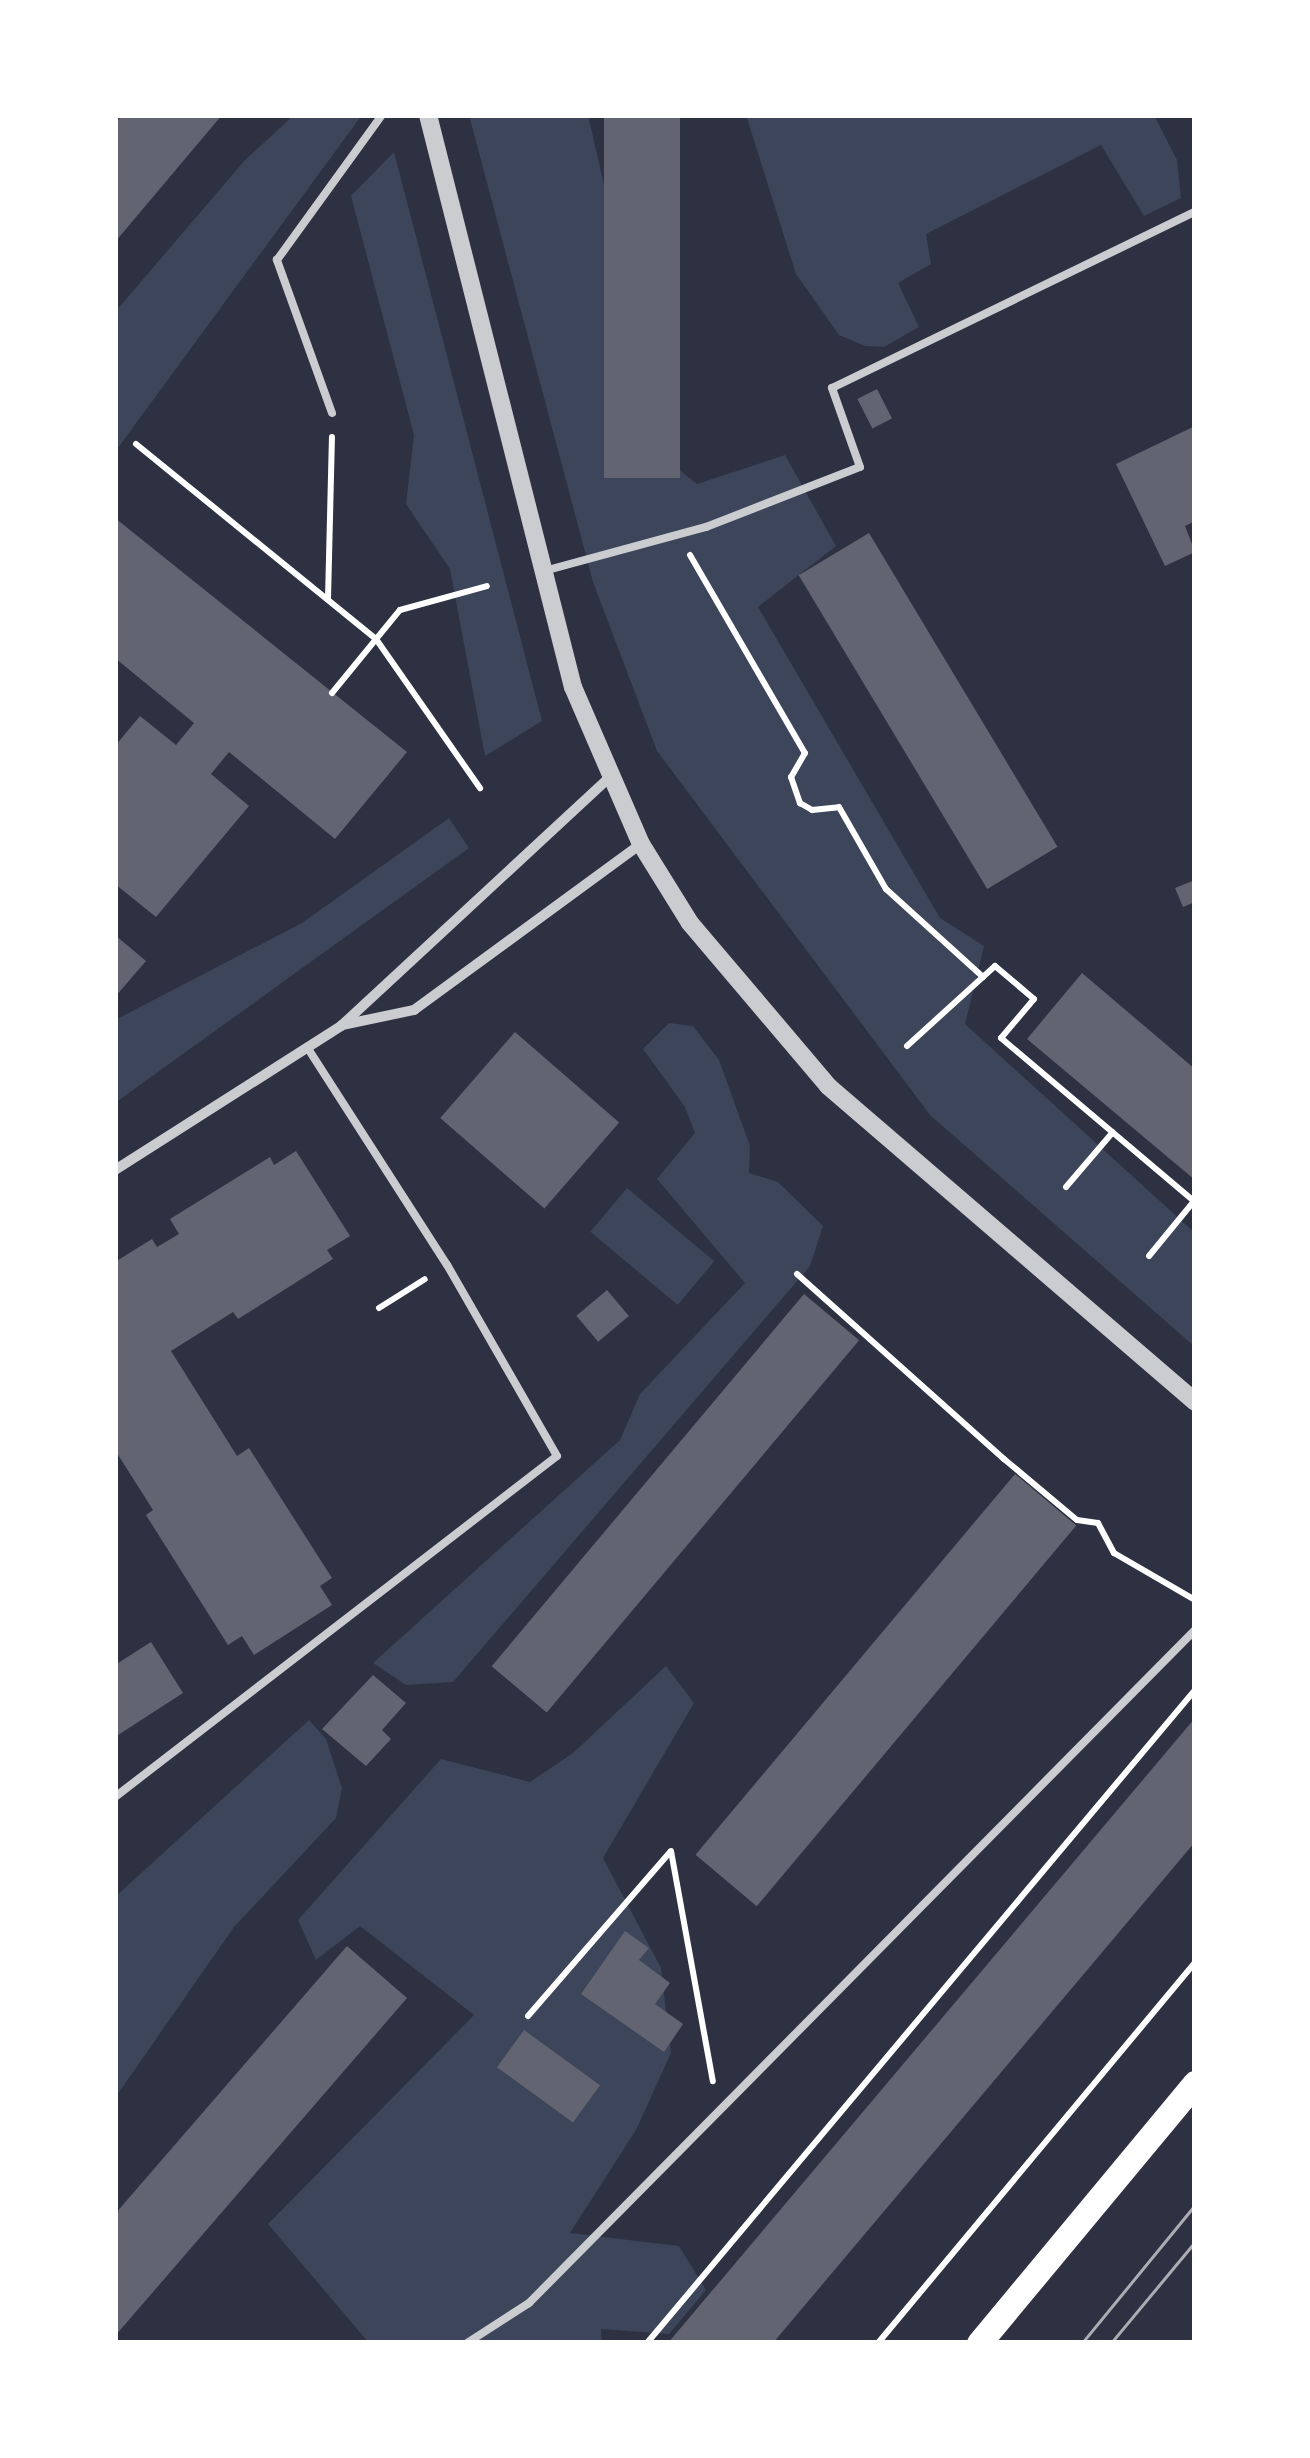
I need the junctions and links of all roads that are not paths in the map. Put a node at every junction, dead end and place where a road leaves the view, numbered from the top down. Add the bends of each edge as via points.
1 (382, 115) edge
2 (428, 115) edge
3 (1195, 212) edge
4 (332, 413) road end
5 (540, 572) junction
6 (608, 779) junction
7 (641, 844) junction
8 (341, 1026) junction
9 (307, 1047) junction
10 (115, 1170) edge
11 (1195, 1402) edge
12 (1195, 1630) edge
13 (115, 1796) edge
14 (1195, 2083) edge
15 (468, 2343) edge
16 (980, 2343) edge

1 - 4 lane via 277,260
2 - 5 street
3 - 5 lane via 832,388 860,467 679,535
5 - 6 street
6 - 7 street
6 - 8 street
7 - 8 street via 414,1010
7 - 11 street via 690,923 828,1086
8 - 9 street
9 - 10 street
9 - 13 lane via 447,1265 557,1456
12 - 15 lane via 529,2303
14 - 16 main road

